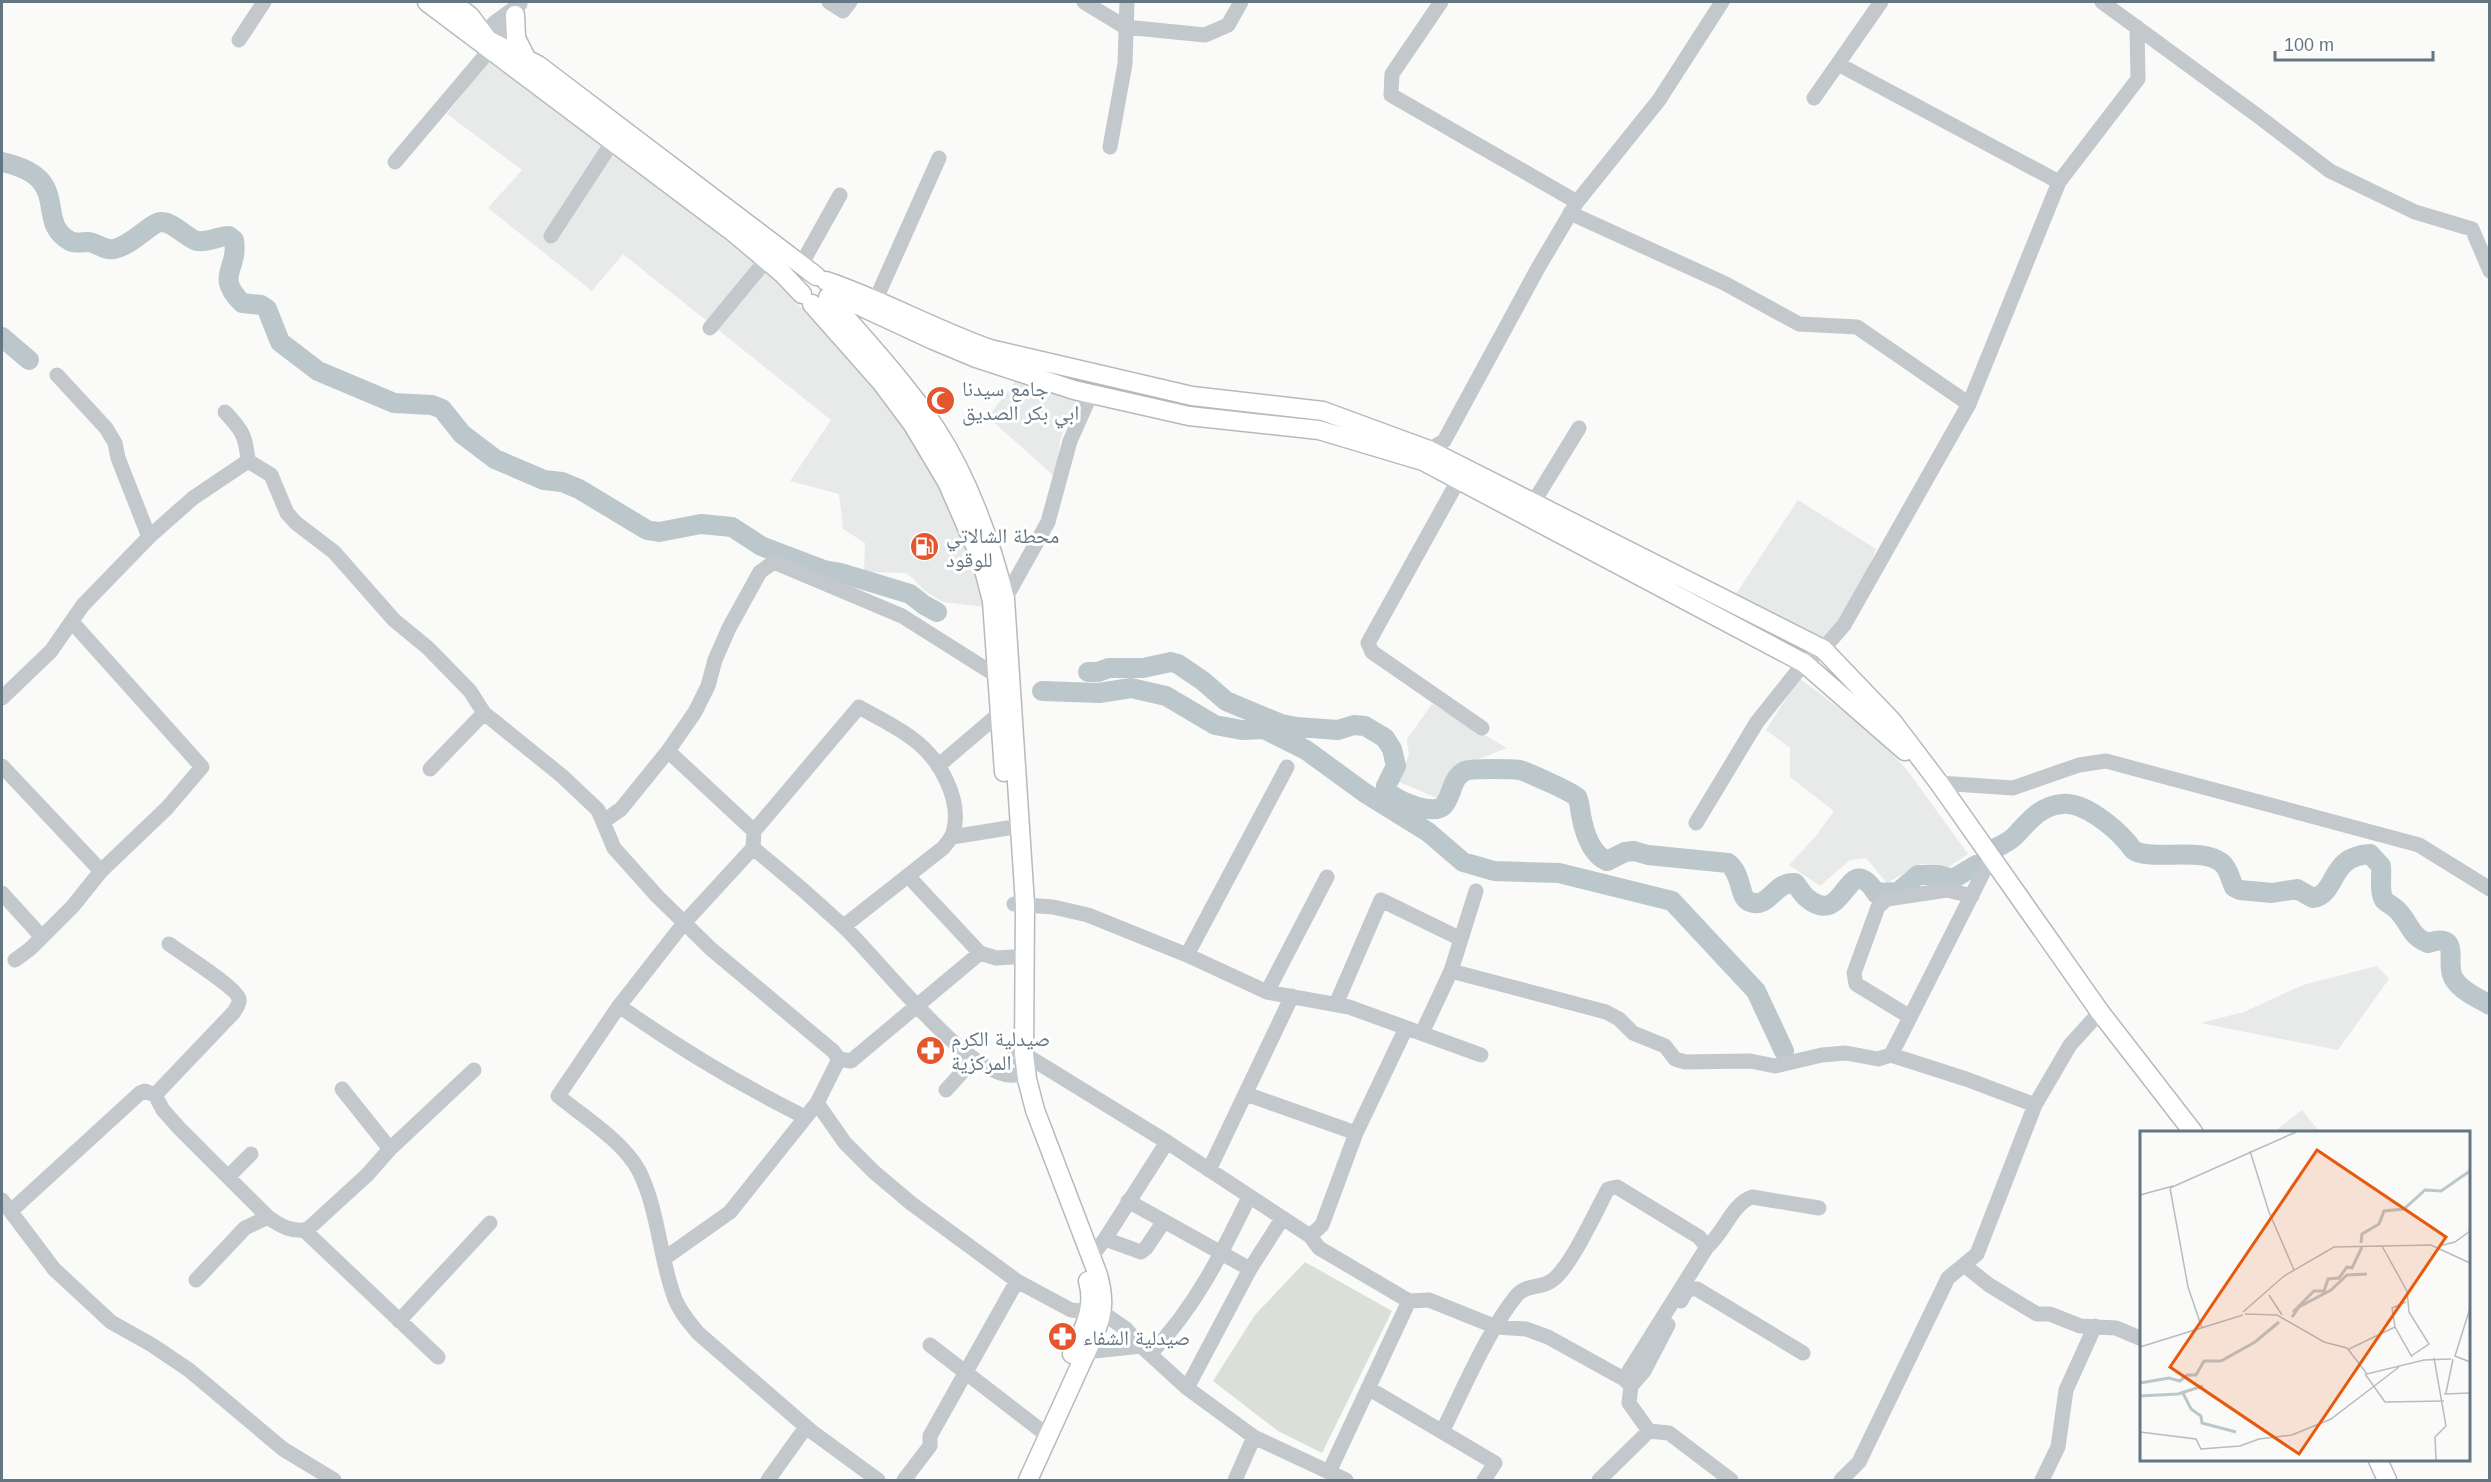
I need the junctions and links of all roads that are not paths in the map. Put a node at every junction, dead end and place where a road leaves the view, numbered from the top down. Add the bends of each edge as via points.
1 (264, 2) edge
2 (829, 2) edge
3 (850, 2) edge
4 (1084, 2) edge
5 (1127, 2) edge
6 (1241, 2) edge
7 (1440, 2) edge
8 (1722, 2) edge
9 (1881, 2) edge
10 (2102, 2) edge
11 (438, 3) edge
12 (518, 7) edge
13 (1125, 27) junction
14 (2137, 27) junction
15 (239, 40) dead end
16 (487, 42) junction
17 (526, 58) junction
18 (1838, 64) junction
19 (1814, 98) dead end
20 (613, 141) junction
21 (1110, 147) dead end
22 (939, 158) dead end
23 (395, 162) dead end
24 (2059, 182) junction
25 (840, 195) dead end
26 (1573, 207) junction
27 (551, 236) dead end
28 (767, 259) junction
29 (801, 265) junction
30 (2490, 271) edge
31 (819, 290) junction
32 (876, 298) junction
33 (710, 328) dead end
34 (57, 375) dead end
35 (1091, 394) junction
36 (1969, 404) junction
37 (225, 412) dead end
38 (1579, 428) dead end
39 (1437, 456) junction
40 (248, 461) junction
41 (1459, 479) junction
42 (1533, 503) junction
43 (149, 537) junction
44 (1005, 598) junction
45 (72, 622) junction
46 (1823, 649) junction
47 (1804, 663) junction
48 (997, 676) junction
49 (2, 698) edge
50 (484, 713) junction
51 (1000, 713) junction
52 (1482, 728) dead end
53 (668, 751) junction
54 (2, 766) edge
55 (938, 766) junction
56 (1287, 767) dead end
57 (430, 770) dead end
58 (1940, 783) junction
59 (604, 821) junction
60 (1696, 824) dead end
61 (1008, 828) junction
62 (754, 831) junction
63 (952, 837) junction
64 (753, 848) junction
65 (1991, 857) junction
66 (101, 871) junction
67 (909, 877) junction
68 (1327, 877) dead end
69 (2490, 889) edge
70 (1476, 891) dead end
71 (2, 893) edge
72 (1972, 896) junction
73 (1020, 904) junction
74 (684, 923) junction
75 (844, 926) junction
76 (41, 936) junction
77 (1461, 939) junction
78 (169, 944) dead end
79 (980, 953) junction
80 (1187, 955) junction
81 (1013, 957) junction
82 (15, 960) dead end
83 (1451, 971) junction
84 (1267, 992) junction
85 (1292, 996) junction
86 (1336, 1004) junction
87 (619, 1006) junction
88 (916, 1006) junction
89 (2100, 1012) junction
90 (1910, 1017) junction
91 (1406, 1028) junction
92 (1422, 1033) junction
93 (1481, 1055) dead end
94 (1891, 1055) junction
95 (839, 1059) junction
96 (974, 1059) junction
97 (1018, 1062) junction
98 (474, 1070) dead end
99 (342, 1089) dead end
100 (946, 1090) dead end
101 (1246, 1094) junction
102 (154, 1095) junction
103 (817, 1103) junction
104 (2035, 1106) junction
105 (805, 1117) junction
106 (2192, 1131) edge
107 (1356, 1133) junction
108 (1167, 1143) junction
109 (390, 1149) junction
110 (251, 1154) dead end
111 (1209, 1170) junction
112 (228, 1178) junction
113 (1249, 1197) junction
114 (1128, 1201) junction
115 (6, 1205) edge
116 (1819, 1208) dead end
117 (268, 1217) junction
118 (1282, 1219) junction
119 (1164, 1221) junction
120 (490, 1223) dead end
121 (304, 1230) junction
122 (1310, 1236) junction
123 (1105, 1239) junction
124 (1707, 1247) junction
125 (1222, 1253) junction
126 (1091, 1257) junction
127 (665, 1258) junction
128 (1964, 1265) junction
129 (1250, 1269) junction
130 (196, 1280) dead end
131 (1017, 1281) junction
132 (1409, 1301) junction
133 (1096, 1313) junction
134 (399, 1321) junction
135 (2095, 1326) junction
136 (1496, 1328) junction
137 (2140, 1338) edge
138 (930, 1346) dead end
139 (1146, 1350) junction
140 (1086, 1352) junction
141 (1803, 1353) dead end
142 (438, 1357) dead end
143 (965, 1372) junction
144 (1628, 1383) junction
145 (1368, 1388) junction
146 (1187, 1389) junction
147 (806, 1427) junction
148 (1039, 1429) junction
149 (1649, 1431) junction
150 (1442, 1432) junction
151 (1254, 1437) junction
152 (2378, 1461) edge
153 (1329, 1472) junction
154 (1846, 1479) edge
155 (333, 1480) edge
156 (768, 1480) edge
157 (879, 1480) edge
158 (904, 1480) edge
159 (1016, 1480) edge
160 (1028, 1480) edge
161 (1235, 1480) edge
162 (1346, 1480) edge
163 (1484, 1480) edge
164 (1599, 1480) edge
165 (1731, 1480) edge
166 (2042, 1480) edge
167 (2388, 1480) edge

1 - 15 street
2 - 3 street via 843,11
4 - 13 street
5 - 13 street
6 - 13 street via 1228,26 1205,35
7 - 26 street via 1392,74 1390,95
8 - 26 street via 1659,100
9 - 18 street
10 - 14 street
11 - 16 main road
12 - 16 street
12 - 17 main road via 516,38
13 - 21 street via 1125,64
14 - 24 street via 2138,80
14 - 30 street via 2330,171 2415,212 2472,229
16 - 17 main road
16 - 20 main road
16 - 23 street
17 - 29 main road
18 - 19 street
18 - 24 street
20 - 27 street
20 - 28 main road
22 - 32 street
24 - 36 street
25 - 29 street
26 - 36 street via 1798,324 1857,327
26 - 39 street
28 - 31 main road
28 - 33 street
29 - 31 main road
31 - 32 main road
31 - 35 main road via 976,358
31 - 44 main road via 906,388 937,430 996,560
31 - 48 main road via 913,425 947,482 982,562 992,601
32 - 39 main road via 990,349 1192,396 1323,411
34 - 43 street via 115,443
35 - 39 main road via 1189,416 1319,430
35 - 44 street via 1070,441 1048,522
36 - 46 street via 1844,625
37 - 40 street via 244,435
38 - 42 street
39 - 41 main road
39 - 42 main road
40 - 43 street via 193,498
40 - 50 street via 271,475 287,513 296,523 334,552 394,620 452,671
41 - 47 main road
41 - 52 street via 1368,643 1372,652
42 - 46 main road
43 - 45 street via 83,605
44 - 73 main road
45 - 49 street via 51,651
45 - 66 street via 202,767 167,808
46 - 47 street
46 - 58 main road via 1892,721
47 - 58 main road
47 - 60 street via 1756,722
48 - 51 main road
48 - 53 street via 902,616 774,562 760,573 719,649 695,712
50 - 57 street
50 - 59 street via 562,776 598,810
51 - 55 street
51 - 61 main road
53 - 59 street via 621,809
53 - 62 street
54 - 66 street
55 - 62 street via 917,741 859,707
55 - 63 street via 953,803
56 - 80 street
58 - 65 main road
58 - 69 street via 2013,788 2079,765 2106,761 2419,845
59 - 74 street via 620,855
61 - 63 street
61 - 73 main road
62 - 64 street
63 - 67 street
64 - 74 street
64 - 75 street
65 - 72 street
65 - 89 main road
66 - 76 street via 73,906
67 - 75 street
67 - 79 street
68 - 84 street
70 - 77 street
71 - 76 street
72 - 90 street
72 - 90 street via 1947,890 1887,899 1878,907 1854,973 1856,984
73 - 80 street via 1088,915
73 - 81 main road
73 - 97 main road
74 - 87 street
74 - 95 street
75 - 88 street
76 - 82 street
77 - 83 street
77 - 86 street via 1381,900
78 - 102 street via 230,986 239,998 234,1012
79 - 81 street via 996,958
79 - 88 street
80 - 84 street
81 - 97 main road
83 - 92 street
83 - 94 street via 1606,1012 1633,1033 1665,1046 1675,1059 1685,1062 1750,1061 1775,1066 1822,1055 1846,1053 1878,1059
84 - 85 street
85 - 86 street
85 - 101 street
86 - 91 street
87 - 105 street via 730,1079
87 - 127 street via 558,1096 631,1159 654,1214
88 - 95 street via 851,1061
88 - 96 street
89 - 104 street via 2070,1045
89 - 106 main road
90 - 94 street
91 - 92 street
91 - 107 street
92 - 93 street
94 - 104 street via 1966,1078
95 - 103 street
96 - 97 street via 1007,1076
96 - 100 street
97 - 108 street
97 - 126 main road
97 - 133 main road via 1019,1098
98 - 109 street
99 - 109 street
101 - 107 street
101 - 111 street
102 - 112 street via 163,1110
102 - 115 street via 140,1093
103 - 105 street
103 - 131 street via 845,1143 874,1172
104 - 128 street via 1977,1254
105 - 127 street via 730,1212
107 - 122 street via 1322,1225
108 - 111 street
108 - 114 street
109 - 121 street via 367,1175
110 - 112 street
111 - 113 street
112 - 117 street
113 - 118 street
113 - 125 street
114 - 119 street
114 - 123 street
115 - 155 street via 54,1269 111,1322 189,1370 283,1449
116 - 124 street via 1752,1197 1743,1200
117 - 121 street via 278,1225
117 - 130 street via 245,1228
118 - 122 street
118 - 129 street
119 - 123 street via 1140,1252
119 - 125 street
120 - 134 street
121 - 134 street
122 - 132 street via 1319,1248
123 - 126 street
124 - 136 street via 1699,1237 1617,1187 1608,1189 1555,1279 1518,1293
124 - 144 street
125 - 129 street
125 - 139 street via 1193,1304 1170,1334
126 - 133 main road via 1101,1288
127 - 147 street via 676,1299 698,1333
128 - 135 street via 2037,1314 2050,1314 2080,1326
128 - 154 street via 1948,1278 1859,1462
129 - 146 street
131 - 133 street via 1071,1310
131 - 143 street
132 - 136 street via 1429,1300
132 - 145 street
133 - 139 street via 1126,1329
133 - 140 main road
133 - 148 main road
134 - 142 street
135 - 137 street via 2116,1328
135 - 166 street via 2066,1390 2058,1447
136 - 144 street via 1526,1329 1548,1337
136 - 150 street
138 - 143 street
139 - 140 street
139 - 146 street
140 - 160 main road
141 - 144 street via 1691,1288 1685,1292 1644,1371
143 - 148 street
143 - 158 street via 930,1436 930,1446
144 - 149 street via 1629,1403
145 - 150 street
145 - 153 street
146 - 151 street
147 - 156 street
147 - 157 street
148 - 159 main road
149 - 164 street
149 - 165 street via 1669,1433
150 - 163 street via 1495,1463
151 - 153 street
151 - 161 street
152 - 167 main road
153 - 162 street

